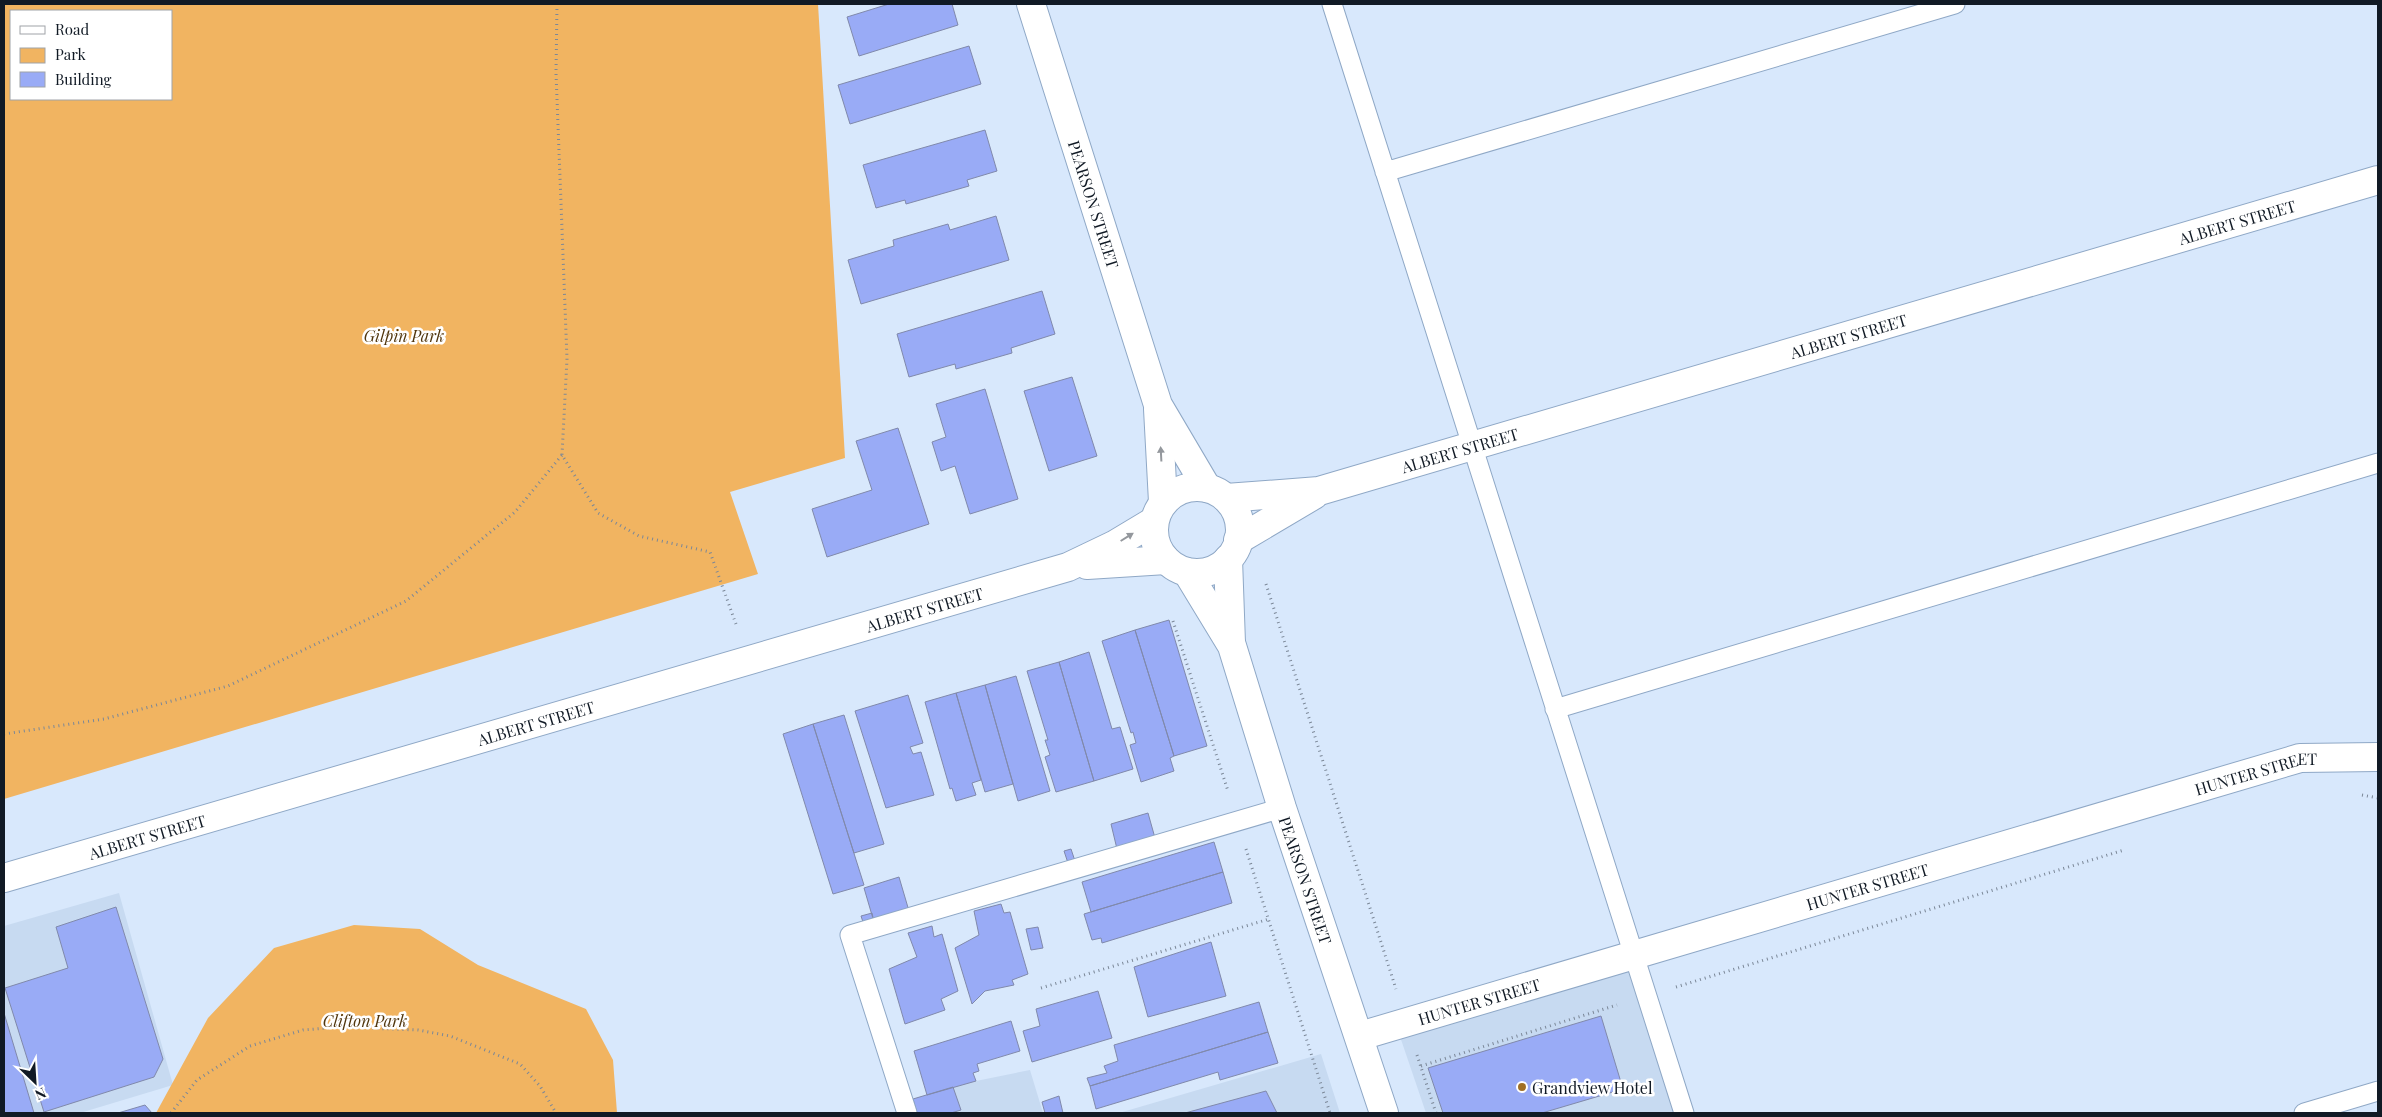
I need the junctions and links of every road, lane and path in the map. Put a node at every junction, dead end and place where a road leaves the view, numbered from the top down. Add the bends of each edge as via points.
1 (557, 4) edge
2 (1031, 4) edge
3 (1332, 4) edge
4 (1955, 4) edge
5 (1385, 172) junction
6 (2378, 180) edge
7 (1158, 405) junction
8 (1474, 448) junction
9 (562, 455) junction
10 (2378, 464) edge
11 (1319, 492) junction
12 (1217, 493) junction
13 (1159, 511) junction
14 (1233, 550) junction
15 (1176, 566) junction
16 (1068, 567) junction
17 (1232, 646) junction
18 (748, 659) junction
19 (1555, 709) junction
20 (4, 734) edge
21 (2378, 757) edge
22 (2361, 795) dead end
23 (2378, 798) edge
24 (1282, 808) junction
25 (2131, 848) dead end
26 (4, 878) edge
27 (1269, 919) dead end
28 (1633, 954) junction
29 (1041, 988) dead end
30 (1646, 996) junction
31 (1360, 1036) junction
32 (1421, 1066) dead end
33 (2378, 1091) edge
34 (171, 1113) edge
35 (556, 1113) edge
36 (907, 1113) edge
37 (1384, 1113) edge
38 (1684, 1113) edge
39 (2304, 1113) edge

1 - 9 path via 556,73 567,359
2 - 7 street, PEARSON STREET
3 - 5 lane
4 - 5 lane
5 - 8 lane
6 - 8 street, ALBERT STREET
7 - 12 street, PEARSON STREET
13 -> 7 street, PEARSON STREET
8 - 11 street, ALBERT STREET
8 - 19 lane
9 - 18 path via 598,513 639,536 710,552
9 - 20 path via 516,512 406,601 228,686 104,719
10 - 19 lane
11 - 12 street, ALBERT STREET
11 - 14 street, ALBERT STREET
12 - 13 street via 1195,486 1183,489 1172,494
12 - 14 street via 1238,517
13 - 15 street via 1156,542
16 -> 13 street, ALBERT STREET via 1114,546
14 - 15 street via 1216,568 1202,572
14 - 17 street, PEARSON STREET
15 - 16 street, ALBERT STREET via 1118,561
15 - 17 street, PEARSON STREET
16 - 18 street, ALBERT STREET
17 - 24 street, PEARSON STREET
18 - 26 street, ALBERT STREET
19 - 28 lane
21 - 28 street, HUNTER STREET via 2300,758
22 - 23 path
24 - 31 street, PEARSON STREET
24 - 36 lane via 850,935
25 - 30 path
27 - 29 path
28 - 30 lane
28 - 31 street, HUNTER STREET
30 - 32 path
30 - 38 lane
31 - 37 street, PEARSON STREET
33 - 39 lane
34 - 35 path via 197,1080 250,1046 303,1030 340,1027 418,1030 450,1036 520,1064 540,1086

